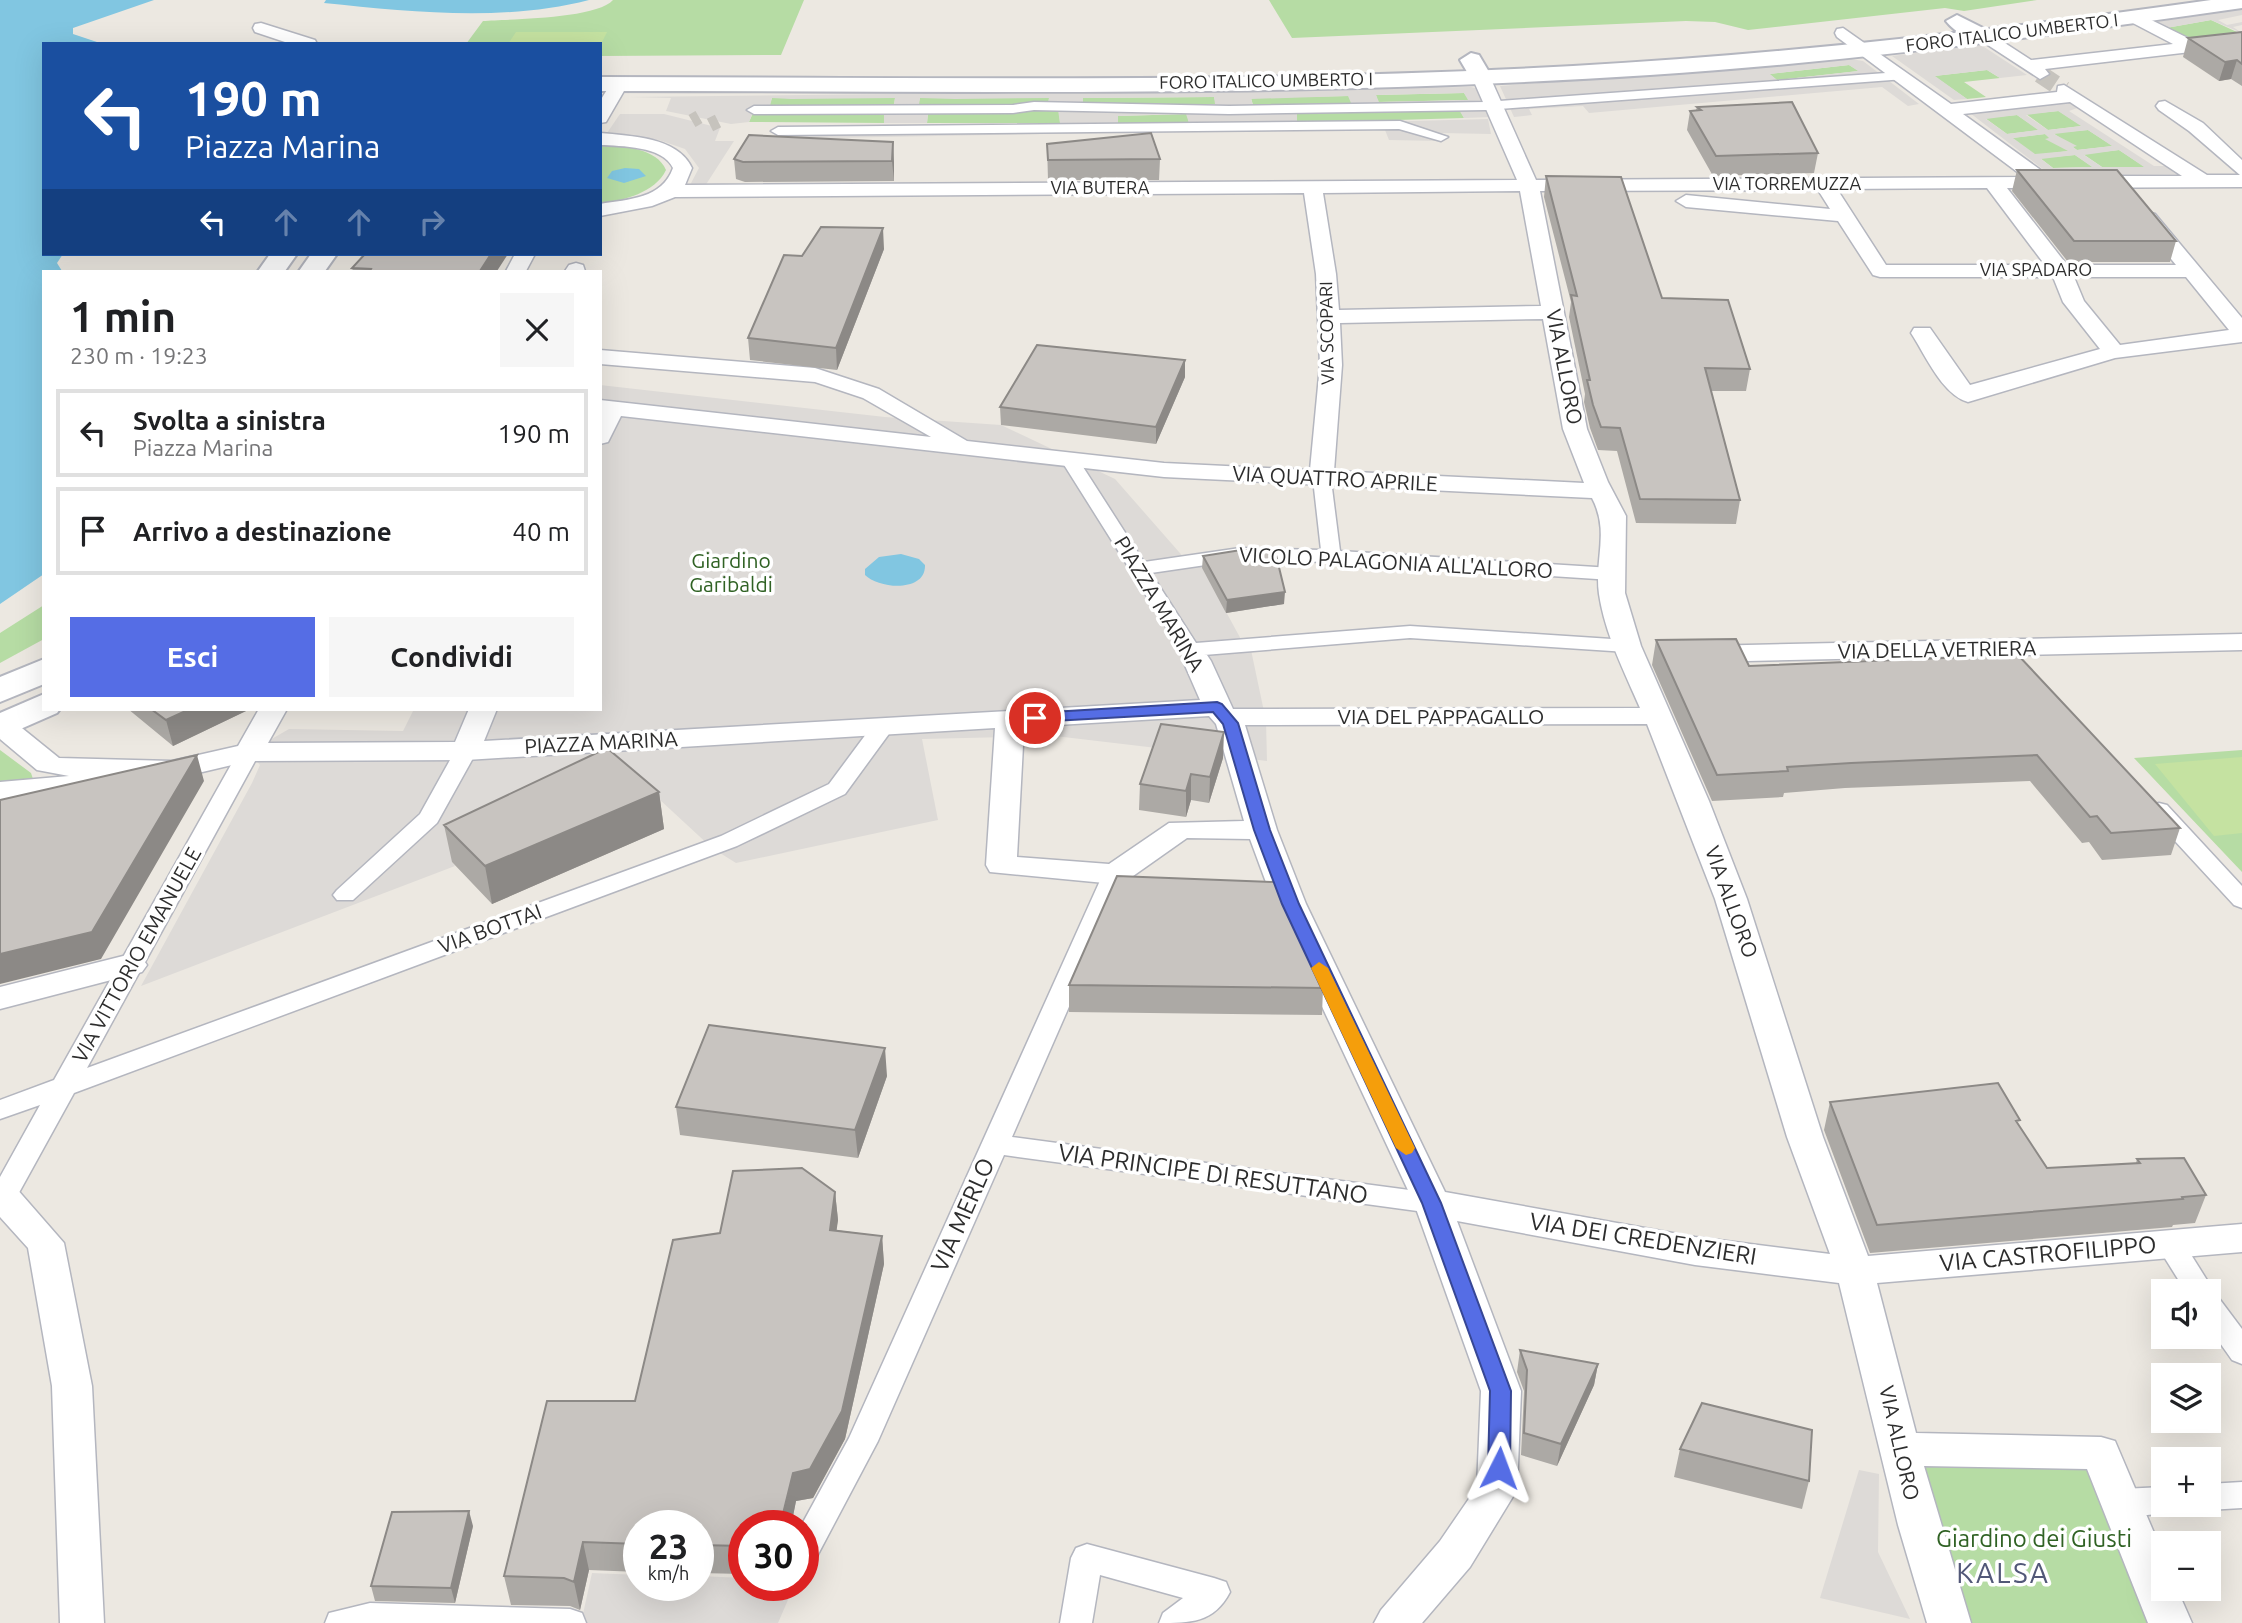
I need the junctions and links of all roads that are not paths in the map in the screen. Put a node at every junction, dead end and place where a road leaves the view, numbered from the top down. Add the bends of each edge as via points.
1 (2109, 0) edge
2 (2242, 2) edge
3 (2135, 18) junction
4 (1957, 21) junction
5 (261, 28) dead end
6 (1843, 33) junction
7 (1985, 38) junction
8 (2242, 41) edge
9 (303, 42) edge
10 (2192, 47) junction
11 (1866, 50) junction
12 (1741, 61) junction
13 (1673, 66) junction
14 (602, 68) edge
15 (1476, 68) junction
16 (1573, 73) junction
17 (1900, 76) junction
18 (628, 80) edge
19 (1226, 83) junction
20 (1060, 84) junction
21 (1772, 86) junction
22 (1701, 92) junction
23 (1594, 100) junction
24 (1495, 106) junction
25 (2165, 106) dead end
26 (754, 110) dead end
27 (1229, 110) junction
28 (1948, 110) junction
29 (602, 115) edge
30 (778, 131) dead end
31 (1441, 137) dead end
32 (602, 139) edge
33 (2242, 170) edge
34 (2200, 179) junction
35 (2242, 181) edge
36 (2119, 182) junction
37 (2045, 183) junction
38 (1647, 184) junction
39 (1824, 184) junction
40 (1994, 184) junction
41 (1529, 185) junction
42 (1313, 187) junction
43 (670, 191) junction
44 (602, 209) edge
45 (1846, 216) junction
46 (282, 256) edge
47 (272, 270) edge
48 (2060, 270) junction
49 (2192, 271) junction
50 (1553, 312) junction
51 (1327, 317) junction
52 (1922, 333) dead end
53 (2242, 333) edge
54 (2114, 352) junction
55 (602, 357) edge
56 (606, 408) edge
57 (602, 427) edge
58 (965, 448) junction
59 (1070, 460) junction
60 (1322, 484) junction
61 (1601, 491) junction
62 (1331, 556) junction
63 (1138, 569) junction
64 (1612, 574) junction
65 (2242, 642) edge
66 (2010, 648) junction
67 (1647, 652) junction
68 (1193, 656) junction
69 (42, 672) edge
70 (2025, 672) edge
71 (42, 705) edge
72 (272, 711) edge
73 (482, 711) edge
74 (1221, 712) junction
75 (1, 714) edge
76 (1658, 716) junction
77 (1010, 719) junction
78 (883, 727) junction
79 (466, 751) junction
80 (249, 752) junction
81 (178, 771) junction
82 (0, 791) edge
83 (2144, 793) edge
84 (1262, 830) junction
85 (1124, 881) junction
86 (345, 895) dead end
87 (2242, 900) edge
88 (131, 965) junction
89 (0, 998) edge
90 (64, 1085) junction
91 (0, 1110) edge
92 (994, 1144) junction
93 (1, 1199) edge
94 (1432, 1203) junction
95 (2242, 1238) edge
96 (2170, 1244) junction
97 (1855, 1270) junction
98 (2193, 1279) edge
99 (2221, 1322) edge
100 (2242, 1353) edge
101 (1899, 1449) junction
102 (2242, 1495) edge
103 (2221, 1496) edge
104 (2151, 1501) edge
105 (2122, 1502) junction
106 (819, 1522) edge
107 (82, 1623) edge
108 (341, 1623) edge
109 (570, 1623) edge
110 (1076, 1623) edge
111 (1175, 1623) edge
112 (1396, 1623) edge
113 (1949, 1623) edge
114 (2170, 1623) edge

1 - 4 main road, FORO ITALICO UMBERTO I
2 - 3 main road, FORO ITALICO UMBERTO I
3 - 7 main road, FORO ITALICO UMBERTO I
3 - 10 street
4 - 6 main road, FORO ITALICO UMBERTO I
4 - 7 main road
5 - 9 street
6 - 11 street
6 - 15 main road, FORO ITALICO UMBERTO I
7 - 10 street via 2034,70
7 - 11 main road, FORO ITALICO UMBERTO I
8 - 10 street
11 - 12 main road, FORO ITALICO UMBERTO I
11 - 17 street
12 - 13 main road, FORO ITALICO UMBERTO I
12 - 21 street
13 - 16 main road, FORO ITALICO UMBERTO I
13 - 22 street
14 - 18 main road, FORO ITALICO UMBERTO I
15 - 16 main road, FORO ITALICO UMBERTO I
15 - 19 main road, FORO ITALICO UMBERTO I
15 - 20 main road, FORO ITALICO UMBERTO I via 1321,64
15 - 24 street, VIA ALLORO
16 - 23 street
17 - 21 street
17 - 28 street
18 - 20 main road, FORO ITALICO UMBERTO I
18 - 29 street
19 - 20 main road, FORO ITALICO UMBERTO I
19 - 27 street
20 - 26 street via 1013,109
20 - 27 street via 1109,109
21 - 22 street
22 - 23 street
23 - 24 street
24 - 27 street
24 - 41 street, VIA ALLORO
25 - 33 street via 2196,127
28 - 34 street via 2068,93
28 - 37 street
30 - 31 street via 1400,125
32 - 43 street via 641,143 679,160 682,174
34 - 35 street, VIA TORREMUZZA
34 - 36 street, VIA TORREMUZZA
36 - 37 street, VIA TORREMUZZA
36 - 49 street
37 - 40 street, VIA TORREMUZZA
38 - 39 street, VIA TORREMUZZA
38 - 41 street, VIA TORREMUZZA
38 - 45 street via 1653,198
39 - 40 street, VIA TORREMUZZA
39 - 45 street
40 - 48 street
41 - 42 street, VIA BUTERA
41 - 50 street, VIA ALLORO
42 - 43 street, VIA BUTERA
42 - 51 street, VIA SCOPARI via 1326,274
43 - 44 street via 641,203
45 - 48 street, VIA SPADARO via 1880,271
46 - 47 main road
48 - 49 street, VIA SPADARO
48 - 54 street via 2074,302
49 - 53 street
50 - 51 street
50 - 61 street, VIA ALLORO via 1576,433
51 - 60 street, VIA SCOPARI via 1331,365
52 - 54 street via 1968,395
53 - 54 street
55 - 58 street via 838,379 892,402
56 - 57 street
56 - 58 street
58 - 59 street
59 - 60 street, VIA QUATTRO APRILE
59 - 63 street, PIAZZA MARINA
60 - 61 street, VIA QUATTRO APRILE
60 - 62 street
61 - 64 street, VIA ALLORO via 1614,516
62 - 63 street, VICOLO PALAGONIA ALL'ALLORO via 1240,554
62 - 64 street, VICOLO PALAGONIA ALL'ALLORO
63 - 68 street, PIAZZA MARINA
64 - 67 street, VIA ALLORO via 1612,593
65 - 66 street, VIA DELLA VETRIERA
66 - 67 street, VIA DELLA VETRIERA
66 - 70 street
67 - 68 street via 1410,632
67 - 76 street, VIA ALLORO
68 - 74 street, PIAZZA MARINA
69 - 75 main road
71 - 75 main road
72 - 80 street, VIA VITTORIO EMANUELE
73 - 79 street
74 - 76 street, VIA DEL PAPPAGALLO
74 - 77 street, PIAZZA MARINA
74 - 84 street via 1230,723
75 - 81 street via 55,767
76 - 97 street, VIA ALLORO via 1731,899 1805,1137
77 - 78 street, PIAZZA MARINA
77 - 85 street via 1001,865
78 - 79 street, PIAZZA MARINA
78 - 90 street, VIA BOTTAI via 837,789 729,841
79 - 80 street, PIAZZA MARINA
79 - 86 street via 429,818
80 - 81 street, PIAZZA MARINA
80 - 88 street, VIA VITTORIO EMANUELE
81 - 82 street
83 - 87 street
84 - 85 street via 1181,829
84 - 94 street via 1290,904
85 - 92 street, VIA MERLO
88 - 89 street
88 - 90 street, VIA VITTORIO EMANUELE
90 - 91 street, VIA BOTTAI
90 - 93 street, VIA VITTORIO EMANUELE
92 - 94 street, VIA PRINCIPE DI RESUTTANO
92 - 106 street, VIA MERLO via 863,1441
93 - 107 street via 46,1243 72,1386
94 - 97 street, VIA DEI CREDENZIERI via 1695,1251
94 - 112 street via 1501,1391 1497,1490 1455,1554
95 - 96 street, VIA CASTROFILIPPO
96 - 97 street, VIA CASTROFILIPPO
96 - 98 street
97 - 101 street, VIA ALLORO
99 - 100 street
101 - 105 street via 2101,1453
101 - 113 street, VIA ALLORO
102 - 103 street
104 - 105 street
105 - 114 street
108 - 109 street via 370,1617
110 - 111 street via 1087,1558 1214,1592

